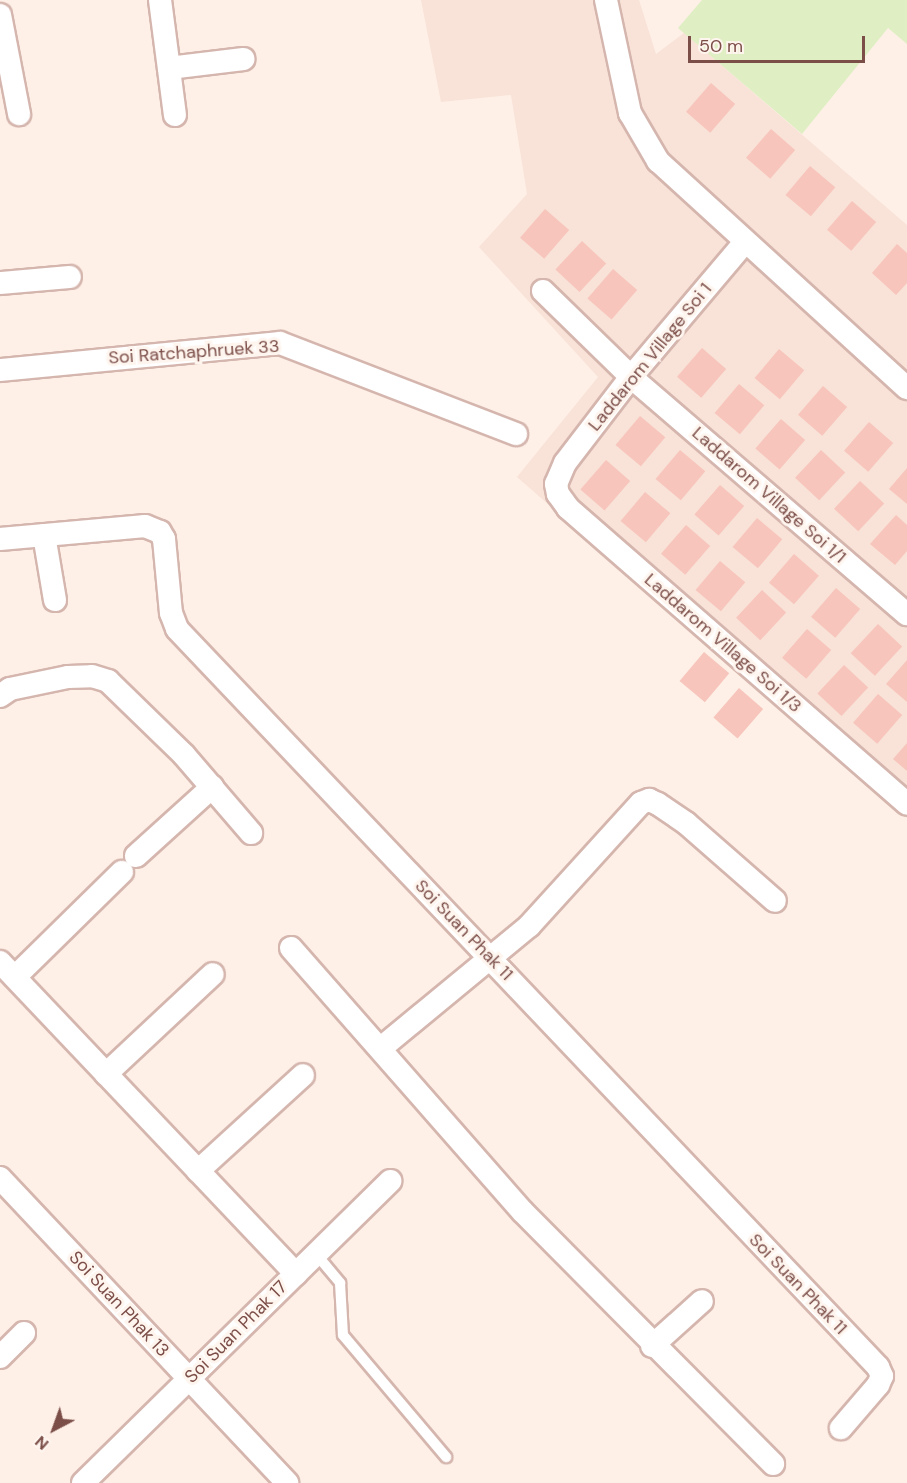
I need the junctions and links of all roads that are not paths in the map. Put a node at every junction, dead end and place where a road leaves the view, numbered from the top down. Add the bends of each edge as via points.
1 (160, 0) edge
2 (606, 0) edge
3 (0, 15) edge
4 (243, 58) dead end
5 (169, 68) junction
6 (20, 114) dead end
7 (175, 115) dead end
8 (745, 242) junction
9 (70, 277) dead end
10 (0, 283) edge
11 (543, 291) dead end
12 (0, 370) edge
13 (631, 377) junction
14 (907, 388) edge
15 (516, 434) dead end
16 (558, 474) joint
17 (44, 535) junction
18 (0, 539) edge
19 (55, 600) dead end
20 (907, 614) edge
21 (0, 696) edge
22 (212, 787) junction
23 (907, 804) edge
24 (251, 833) dead end
25 (775, 901) dead end
26 (291, 948) dead end
27 (492, 959) junction
28 (7, 970) edge
29 (213, 974) dead end
30 (381, 1048) junction
31 (106, 1074) junction
32 (303, 1075) dead end
33 (198, 1171) junction
34 (0, 1178) edge
35 (390, 1181) dead end
36 (316, 1254) junction
37 (296, 1274) junction
38 (702, 1300) dead end
39 (24, 1333) dead end
40 (652, 1346) junction
41 (0, 1357) edge
42 (190, 1379) junction
43 (841, 1428) dead end
44 (446, 1456) dead end
45 (773, 1464) dead end
46 (83, 1483) edge
47 (287, 1483) edge

1 - 5 street
2 - 8 street via 630,113 641,138 658,161
3 - 6 street
4 - 5 street
5 - 7 street
8 - 13 street, Laddarom Village Soi 1
8 - 14 street
9 - 10 street
11 - 13 street, Laddarom Village Soi 1/1
12 - 15 street, Soi Ratchaphruek 33 via 280,343
13 - 16 street, Laddarom Village Soi 1
13 - 20 street, Laddarom Village Soi 1/1
16 - 23 street, Laddarom Village Soi 1/3 via 558,494 568,508
17 - 18 street, Soi Suan Phak 11
17 - 19 street
17 - 27 street, Soi Suan Phak 11 via 145,526 160,532 164,539 171,613 177,629
21 - 22 street via 10,688 68,677 92,676 108,681
22 - 24 street
22 - 28 street
25 - 27 street via 686,823 649,800 641,803 529,926
26 - 30 street
27 - 30 street
27 - 43 street, Soi Suan Phak 11 via 878,1367 882,1376 878,1385
28 - 31 street
29 - 31 street
30 - 40 street via 523,1212
31 - 33 street
32 - 33 street
33 - 37 street
34 - 42 street, Soi Suan Phak 13
35 - 36 street, Soi Suan Phak 17
36 - 37 street, Soi Suan Phak 17
36 - 44 lane via 340,1283 343,1335
37 - 42 street, Soi Suan Phak 17
38 - 40 street
39 - 41 street
40 - 45 street
42 - 46 street, Soi Suan Phak 17
42 - 47 street, Soi Suan Phak 13

